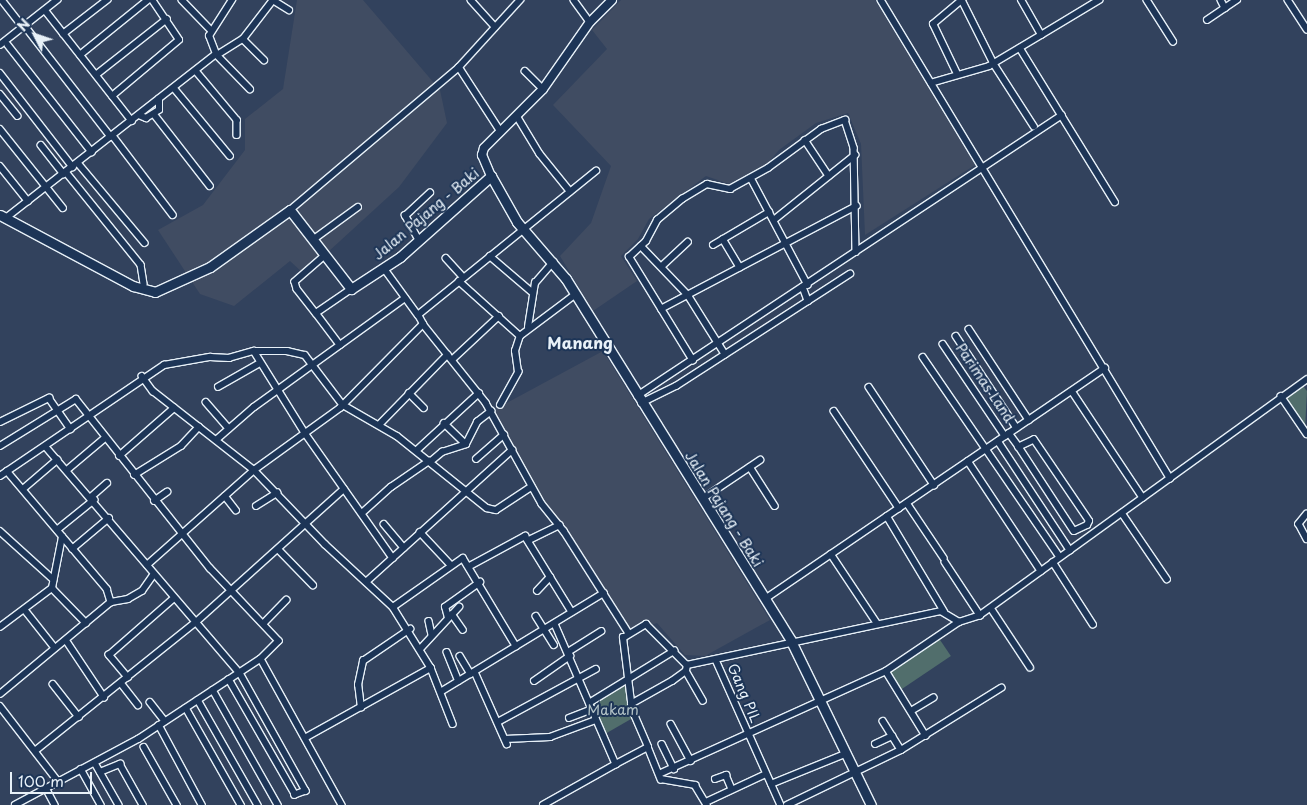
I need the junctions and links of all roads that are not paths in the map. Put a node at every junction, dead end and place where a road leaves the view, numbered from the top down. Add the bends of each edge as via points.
1 (57, 0) edge
2 (107, 0) edge
3 (148, 0) edge
4 (152, 0) edge
5 (182, 0) edge
6 (232, 0) edge
7 (273, 0) edge
8 (471, 0) edge
9 (520, 0) edge
10 (574, 0) edge
11 (612, 0) edge
12 (881, 0) edge
13 (962, 0) edge
14 (1021, 0) edge
15 (1088, 0) edge
16 (1099, 0) edge
17 (1147, 0) edge
18 (1221, 0) edge
19 (1237, 0) edge
20 (1288, 0) edge
21 (2, 3) edge
22 (226, 3) edge
23 (1091, 6) junction
24 (1225, 8) junction
25 (44, 10) junction
26 (290, 10) dead end
27 (167, 19) junction
28 (1207, 20) dead end
29 (590, 22) junction
30 (24, 26) junction
31 (495, 27) junction
32 (1307, 29) edge
33 (211, 30) junction
34 (63, 34) junction
35 (1041, 35) junction
36 (243, 39) junction
37 (1173, 42) dead end
38 (0, 45) edge
39 (8, 45) dead end
40 (1020, 48) junction
41 (80, 55) junction
42 (216, 55) junction
43 (264, 60) dead end
44 (994, 64) junction
45 (459, 67) junction
46 (196, 70) junction
47 (525, 71) dead end
48 (0, 73) edge
49 (956, 74) junction
50 (96, 75) junction
51 (931, 83) junction
52 (174, 88) junction
53 (250, 89) dead end
54 (543, 89) junction
55 (0, 94) edge
56 (112, 96) junction
57 (159, 99) junction
58 (154, 114) junction
59 (139, 115) junction
60 (1062, 115) junction
61 (18, 116) dead end
62 (517, 116) junction
63 (132, 121) junction
64 (1034, 126) dead end
65 (0, 129) edge
66 (501, 132) junction
67 (237, 135) dead end
68 (112, 136) junction
69 (805, 140) junction
70 (41, 146) dead end
71 (92, 152) junction
72 (230, 156) dead end
73 (855, 156) junction
74 (76, 165) junction
75 (0, 166) edge
76 (982, 168) junction
77 (596, 171) dead end
78 (65, 173) junction
79 (491, 176) junction
80 (829, 176) junction
81 (751, 178) junction
82 (210, 186) dead end
83 (46, 188) junction
84 (570, 191) junction
85 (430, 193) dead end
86 (28, 202) junction
87 (1115, 202) dead end
88 (856, 206) junction
89 (358, 207) dead end
90 (63, 208) dead end
91 (290, 210) junction
92 (769, 212) junction
93 (172, 215) dead end
94 (2, 219) edge
95 (774, 220) junction
96 (522, 228) junction
97 (314, 239) junction
98 (723, 239) junction
99 (419, 241) junction
100 (688, 242) dead end
101 (145, 243) dead end
102 (786, 243) junction
103 (713, 245) dead end
104 (641, 246) junction
105 (856, 252) junction
106 (326, 255) junction
107 (490, 256) junction
108 (446, 258) dead end
109 (553, 262) junction
110 (662, 266) junction
111 (740, 267) junction
112 (384, 268) junction
113 (850, 274) dead end
114 (461, 279) junction
115 (806, 286) junction
116 (144, 287) junction
117 (351, 289) junction
118 (532, 292) junction
119 (576, 294) junction
120 (688, 295) junction
121 (406, 298) junction
122 (808, 301) junction
123 (661, 309) junction
124 (316, 313) junction
125 (418, 315) junction
126 (499, 316) junction
127 (423, 324) junction
128 (528, 327) junction
129 (968, 328) dead end
130 (520, 336) junction
131 (956, 336) dead end
132 (719, 344) junction
133 (943, 344) dead end
134 (340, 345) junction
135 (254, 351) junction
136 (725, 354) junction
137 (447, 355) junction
138 (923, 357) dead end
139 (452, 360) junction
140 (693, 361) junction
141 (260, 364) junction
142 (313, 366) junction
143 (1105, 368) junction
144 (142, 376) junction
145 (1307, 379) edge
146 (218, 386) dead end
147 (869, 387) dead end
148 (278, 390) junction
149 (1072, 391) junction
150 (409, 393) junction
151 (479, 393) junction
152 (1281, 396) junction
153 (639, 400) junction
154 (206, 402) dead end
155 (500, 405) dead end
156 (342, 406) junction
157 (174, 408) junction
158 (424, 408) dead end
159 (491, 411) junction
160 (834, 411) dead end
161 (58, 412) junction
162 (87, 414) junction
163 (1029, 420) junction
164 (0, 422) edge
165 (444, 423) junction
166 (378, 425) junction
167 (199, 427) junction
168 (229, 428) junction
169 (1017, 428) junction
170 (71, 429) junction
171 (305, 432) junction
172 (1307, 434) edge
173 (1007, 435) junction
174 (504, 436) junction
175 (105, 438) junction
176 (216, 440) junction
177 (998, 441) junction
178 (466, 444) junction
179 (0, 446) edge
180 (46, 447) junction
181 (1019, 448) junction
182 (987, 449) junction
183 (417, 450) junction
184 (512, 450) junction
185 (119, 456) junction
186 (476, 459) dead end
187 (57, 460) junction
188 (760, 460) dead end
189 (968, 461) junction
190 (427, 463) junction
191 (750, 467) junction
192 (67, 470) junction
193 (254, 470) junction
194 (7, 471) junction
195 (134, 475) junction
196 (0, 476) edge
197 (1170, 478) junction
198 (107, 483) dead end
199 (934, 485) junction
200 (532, 487) junction
201 (22, 489) junction
202 (344, 489) junction
203 (167, 492) dead end
204 (465, 492) junction
205 (277, 493) junction
206 (225, 496) junction
207 (93, 498) junction
208 (1143, 498) junction
209 (702, 499) junction
210 (154, 501) junction
211 (906, 503) junction
212 (256, 506) dead end
213 (775, 506) dead end
214 (899, 508) junction
215 (236, 510) dead end
216 (1122, 513) junction
217 (362, 514) junction
218 (1307, 514) edge
219 (887, 516) junction
220 (109, 518) junction
221 (384, 524) dead end
222 (560, 524) junction
223 (307, 525) junction
224 (56, 530) junction
225 (0, 531) edge
226 (420, 532) junction
227 (182, 535) junction
228 (62, 537) junction
229 (1307, 539) edge
230 (529, 540) junction
231 (404, 548) junction
232 (72, 549) junction
233 (279, 550) junction
234 (1070, 550) junction
235 (831, 554) junction
236 (1060, 557) junction
237 (393, 558) junction
238 (1053, 562) junction
239 (450, 564) junction
240 (147, 565) junction
241 (470, 566) junction
242 (1040, 571) junction
243 (154, 575) junction
244 (550, 577) junction
245 (53, 579) junction
246 (1167, 579) dead end
247 (366, 582) junction
248 (480, 582) junction
249 (313, 585) dead end
250 (52, 588) junction
251 (537, 591) dead end
252 (232, 592) junction
253 (604, 593) junction
254 (174, 598) junction
255 (765, 599) junction
256 (286, 600) dead end
257 (111, 602) junction
258 (393, 607) junction
259 (459, 608) dead end
260 (991, 608) junction
261 (25, 610) junction
262 (944, 611) junction
263 (572, 612) junction
264 (980, 615) junction
265 (450, 616) junction
266 (536, 616) dead end
267 (428, 621) dead end
268 (959, 622) junction
269 (195, 623) junction
270 (877, 623) junction
271 (86, 624) junction
272 (264, 624) junction
273 (555, 624) junction
274 (1093, 624) dead end
275 (0, 627) edge
276 (545, 629) junction
277 (410, 630) junction
278 (462, 630) dead end
279 (602, 631) dead end
280 (628, 632) junction
281 (432, 635) junction
282 (66, 640) junction
283 (791, 641) junction
284 (554, 645) dead end
285 (516, 646) junction
286 (55, 648) junction
287 (421, 648) junction
288 (446, 652) dead end
289 (674, 652) junction
290 (569, 654) junction
291 (460, 656) dead end
292 (261, 660) junction
293 (716, 660) junction
294 (1030, 667) dead end
295 (431, 668) junction
296 (686, 668) junction
297 (596, 669) dead end
298 (886, 671) junction
299 (240, 673) junction
300 (473, 673) junction
301 (128, 678) junction
302 (580, 678) junction
303 (630, 679) junction
304 (229, 680) junction
305 (534, 680) dead end
306 (459, 681) junction
307 (122, 683) junction
308 (53, 684) dead end
309 (1001, 688) dead end
310 (213, 690) junction
311 (442, 691) junction
312 (0, 694) edge
313 (104, 697) junction
314 (933, 698) dead end
315 (198, 700) junction
316 (702, 700) dead end
317 (150, 702) dead end
318 (820, 702) junction
319 (590, 703) junction
320 (631, 704) junction
321 (138, 705) dead end
322 (0, 706) edge
323 (186, 708) junction
324 (361, 708) junction
325 (592, 709) junction
326 (911, 711) junction
327 (79, 717) junction
328 (569, 718) dead end
329 (596, 720) junction
330 (165, 721) junction
331 (882, 721) dead end
332 (498, 722) junction
333 (453, 724) dead end
334 (672, 724) dead end
335 (159, 726) junction
336 (748, 736) junction
337 (892, 736) junction
338 (926, 736) junction
339 (305, 738) junction
340 (662, 744) dead end
341 (875, 744) dead end
342 (144, 747) dead end
343 (648, 747) junction
344 (35, 750) junction
345 (901, 750) junction
346 (845, 754) junction
347 (691, 761) junction
348 (94, 763) junction
349 (616, 764) junction
350 (81, 769) junction
351 (674, 769) junction
352 (100, 772) junction
353 (659, 774) junction
354 (766, 774) junction
355 (855, 776) junction
356 (716, 779) dead end
357 (58, 781) junction
358 (771, 784) junction
359 (46, 788) junction
360 (732, 789) junction
361 (27, 802) edge
362 (706, 804) edge
363 (16, 805) edge
364 (55, 805) edge
365 (101, 805) edge
366 (119, 805) edge
367 (144, 805) edge
368 (177, 805) edge
369 (202, 805) edge
370 (241, 805) edge
371 (258, 805) edge
372 (278, 805) edge
373 (342, 805) edge
374 (543, 805) edge
375 (781, 805) edge
376 (787, 805) edge
377 (871, 805) edge

1 - 25 street
2 - 34 street
3 - 41 street
4 - 27 street
5 - 33 street
6 - 22 street
7 - 26 street
7 - 36 street
8 - 31 street
9 - 31 street
10 - 29 street
11 - 29 street
12 - 51 street
13 - 44 street
13 - 49 street via 933,24
14 - 35 street
15 - 23 street
16 - 23 street
17 - 37 street
18 - 24 street
19 - 24 street
20 - 32 street
21 - 30 street
22 - 33 street
23 - 35 street
24 - 28 street
25 - 30 street
25 - 34 street
27 - 50 street
27 - 56 street via 179,40
29 - 54 street
30 - 38 street
30 - 68 street
31 - 45 street
33 - 42 street via 209,36
34 - 41 street
35 - 40 street
36 - 42 street
36 - 43 street
39 - 71 street
40 - 44 street
40 - 60 street
41 - 50 street
42 - 46 street
42 - 53 street
44 - 49 street
44 - 64 street
45 - 66 street
45 - 91 street
46 - 52 street
46 - 67 street via 237,120
47 - 54 street
48 - 74 street
49 - 51 street
50 - 56 street
51 - 76 street
52 - 57 street
52 - 72 street
54 - 62 street
55 - 61 street
56 - 63 street
57 - 58 street via 161,107
57 - 59 street
58 - 59 street via 146,118
58 - 82 street
59 - 63 street
60 - 76 street
60 - 87 street
62 - 66 street
62 - 84 street via 540,154
63 - 68 street
65 - 83 street
66 - 79 street via 482,151
68 - 71 street
68 - 93 street
69 - 73 street via 845,120
69 - 80 street
69 - 81 street
70 - 78 street
71 - 74 street
73 - 80 street
73 - 88 street
74 - 78 street
74 - 101 street
75 - 86 street
76 - 105 street
76 - 143 street
77 - 84 street
78 - 83 street
78 - 116 street via 141,265
79 - 96 main road, Jalan Pajang - Baki
79 - 99 main road, Jalan Pajang - Baki
80 - 95 street
81 - 92 street
81 - 104 street via 730,189 707,184 696,190 657,220
83 - 86 street
83 - 90 street
84 - 96 street
85 - 99 street via 405,216
86 - 94 street
88 - 102 street
88 - 105 street
89 - 97 street
91 - 97 main road
91 - 116 main road via 210,267 155,292
92 - 95 street
92 - 98 street
94 - 116 main road
95 - 102 street
96 - 107 street
96 - 109 main road, Jalan Pajang - Baki
97 - 106 main road
98 - 103 street
98 - 111 street
99 - 112 main road, Jalan Pajang - Baki
100 - 110 street
102 - 111 street
102 - 115 street
104 - 110 street
104 - 123 street via 629,257
105 - 115 street
106 - 117 main road
106 - 124 street via 295,282
107 - 114 street
107 - 118 street
108 - 114 street
109 - 118 street via 539,276
109 - 119 main road, Jalan Pajang - Baki
110 - 120 street
111 - 120 street
112 - 117 main road, Jalan Pajang - Baki
112 - 121 street
113 - 122 street
114 - 125 street
114 - 126 street
115 - 122 street
115 - 132 street
117 - 124 street
118 - 128 street
119 - 128 street
119 - 153 main road, Jalan Pajang - Baki
120 - 123 street
120 - 132 street
121 - 125 street
121 - 134 street
122 - 136 street
123 - 140 street
124 - 134 street
125 - 127 street
126 - 130 street
126 - 139 street
127 - 137 street
127 - 156 street
128 - 130 street
129 - 163 street
130 - 155 street via 515,351 518,372
131 - 169 street
132 - 136 street
132 - 140 street
133 - 173 street, Parimas Land
134 - 142 street
135 - 141 street
135 - 142 street via 300,352
135 - 144 street via 230,358 164,365
136 - 153 street via 676,386
137 - 139 street
137 - 150 street
138 - 182 street
139 - 151 street
140 - 153 street
141 - 146 street
141 - 148 street
142 - 148 street
142 - 156 street
143 - 149 street
143 - 197 street
144 - 157 street
144 - 162 street
145 - 152 street
147 - 199 street
148 - 168 street
148 - 171 street
149 - 163 street
149 - 208 street
150 - 158 street
150 - 166 street
151 - 159 street
151 - 165 street
152 - 172 street
152 - 197 street
153 - 209 main road, Jalan Pajang - Baki
154 - 168 street
156 - 166 street
156 - 171 street
157 - 167 street
157 - 185 street
159 - 174 street
159 - 178 street via 477,422
160 - 214 street
161 - 162 street via 76,399
161 - 164 street via 49,398
161 - 170 street
161 - 179 street
162 - 170 street
162 - 175 street
163 - 169 street
165 - 178 street
165 - 183 street
166 - 183 street
167 - 176 street
167 - 195 street via 181,446
168 - 176 street
169 - 173 street
170 - 180 street
171 - 193 street
171 - 202 street
173 - 177 street
173 - 181 street, Parimas Land
174 - 184 street
174 - 186 street
175 - 185 street
175 - 192 street
176 - 193 street
177 - 182 street
177 - 234 street
178 - 190 street via 442,452
180 - 187 street
180 - 194 street
181 - 181 street, Parimas Land via 1074,531 1087,524 1089,521 1034,440
182 - 189 street
182 - 236 street
183 - 190 street
184 - 200 street
184 - 204 street
185 - 195 street
187 - 192 street
187 - 201 street
188 - 191 street
189 - 199 street
189 - 242 street
190 - 204 street
190 - 217 street via 391,487
191 - 209 street
191 - 213 street
192 - 207 street
193 - 205 street
193 - 206 street
194 - 196 street
194 - 201 street
195 - 210 street
197 - 208 street
198 - 207 street
199 - 211 street
200 - 204 street via 492,510
200 - 222 street
201 - 224 street
202 - 217 street
202 - 223 street
203 - 210 street
204 - 226 street
205 - 212 street
205 - 223 street
206 - 215 street
206 - 227 street
207 - 220 street
207 - 224 street
208 - 216 street
209 - 255 main road, Jalan Pajang - Baki
210 - 227 street
211 - 214 street
211 - 264 street
214 - 219 street
216 - 234 street
216 - 246 street
217 - 237 street
218 - 229 street via 1299,524
219 - 235 street
219 - 262 street
220 - 232 street
220 - 240 street
221 - 231 street
222 - 230 street
222 - 253 street
223 - 233 street
223 - 247 street
224 - 228 street
225 - 245 street
226 - 231 street
226 - 239 street
227 - 240 street
227 - 252 street
228 - 232 street
228 - 245 street
230 - 241 street via 522,536
230 - 244 street
231 - 237 street
232 - 257 street via 107,589
233 - 249 street
233 - 252 street
234 - 236 street
235 - 255 street
235 - 270 street
236 - 238 street
237 - 247 street
238 - 242 street
238 - 274 street
239 - 241 street via 462,558
239 - 258 street
240 - 243 street
241 - 248 street
242 - 260 street
243 - 254 street
243 - 257 street via 135,596
244 - 251 street
244 - 263 street
245 - 250 street
247 - 258 street
248 - 265 street via 445,606
248 - 285 street
250 - 261 street
250 - 271 street
252 - 269 street
252 - 272 street
253 - 263 street
253 - 280 street
254 - 269 street
254 - 301 street via 109,655
255 - 283 main road, Jalan Pajang - Baki
256 - 272 street
257 - 271 street
258 - 277 street
259 - 265 street
260 - 264 street
260 - 294 street
261 - 275 street
261 - 286 street
262 - 268 street
262 - 270 street
263 - 273 street
264 - 268 street
265 - 278 street
265 - 281 street
266 - 276 street
267 - 281 street
268 - 298 street
269 - 299 street
269 - 301 street
270 - 283 street
271 - 282 street
272 - 292 street via 279,641
273 - 276 street
273 - 290 street
276 - 284 street
276 - 285 street
277 - 287 street
277 - 324 street via 363,661 358,685
279 - 290 street
280 - 289 street via 648,624
280 - 303 street via 623,638
281 - 287 street
282 - 286 street
282 - 313 street
283 - 293 street
283 - 318 main road, Jalan Pajang - Baki
285 - 300 street
286 - 312 street
287 - 295 street
288 - 306 street
289 - 296 street
289 - 303 street
290 - 302 street
290 - 305 street
291 - 300 street
292 - 299 street
292 - 339 street
293 - 296 street
293 - 336 street, Gang PIL
295 - 311 street
295 - 324 street
296 - 316 street
296 - 320 street
297 - 302 street
298 - 318 street
298 - 326 street
299 - 304 street
299 - 304 street via 306,792 295,795
300 - 306 street
300 - 332 street
301 - 307 street
302 - 319 street
302 - 332 street
303 - 319 street
303 - 320 street
304 - 310 street
306 - 311 street
307 - 313 street
307 - 321 street
308 - 327 street
309 - 338 street
310 - 315 street
310 - 372 street
311 - 333 street
313 - 327 street
314 - 326 street
315 - 323 street
315 - 371 street
317 - 330 street
318 - 336 street
318 - 346 main road, Jalan Pajang - Baki
319 - 325 street
320 - 343 street
322 - 344 street
323 - 330 street
323 - 370 street
324 - 339 street
325 - 328 street
325 - 329 street
326 - 338 street
327 - 344 street
329 - 332 street via 550,737 506,742
329 - 349 street
330 - 335 street
331 - 337 street
334 - 347 street
335 - 348 street
335 - 369 street
336 - 347 street
336 - 354 street, Gang PIL
337 - 341 street
337 - 345 street
338 - 345 street
339 - 373 street
340 - 351 street
342 - 368 street
343 - 349 street
343 - 353 street
344 - 357 street
345 - 355 street
346 - 355 main road, Jalan Pajang - Baki
346 - 358 street
347 - 351 street
348 - 350 street
348 - 352 street
349 - 374 street
350 - 357 street
350 - 365 street
351 - 353 street
352 - 366 street
352 - 367 street via 120,764
353 - 362 street via 666,782 695,785
354 - 358 street, Gang PIL
354 - 360 street
355 - 376 street
355 - 377 main road, Jalan Pajang - Baki
356 - 360 street via 726,775
357 - 359 street
358 - 375 street, Gang PIL
359 - 361 street
359 - 364 street
360 - 362 street
361 - 363 street

